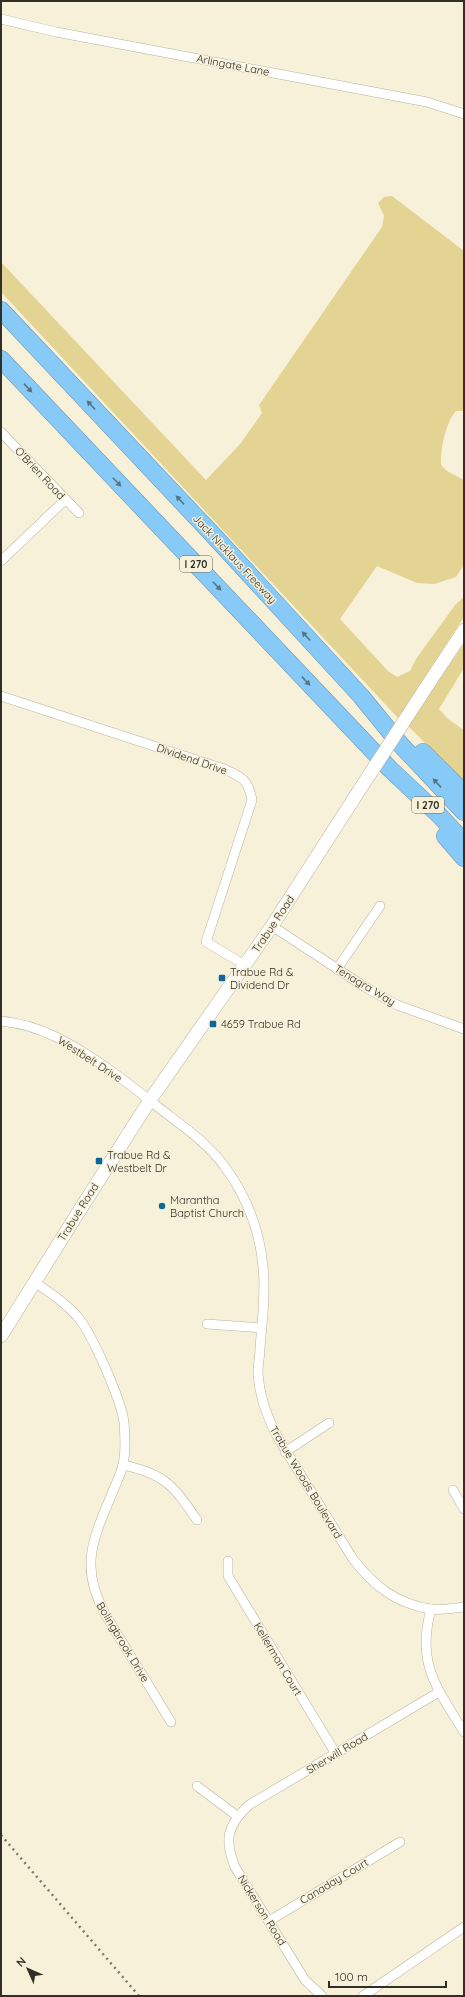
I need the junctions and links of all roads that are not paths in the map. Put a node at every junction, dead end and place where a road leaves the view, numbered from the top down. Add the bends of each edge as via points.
1 (1, 19) edge
2 (464, 114) edge
3 (1, 310) edge
4 (1, 359) edge
5 (1, 432) edge
6 (65, 500) junction
7 (79, 513) dead end
8 (1, 561) edge
9 (464, 630) edge
10 (1, 696) edge
11 (361, 696) junction
12 (390, 770) junction
13 (464, 793) edge
14 (464, 812) edge
15 (464, 842) edge
16 (464, 858) edge
17 (380, 906) dead end
18 (272, 926) junction
19 (245, 965) junction
20 (337, 969) junction
21 (1, 1021) edge
22 (464, 1029) edge
23 (150, 1100) junction
24 (34, 1282) junction
25 (207, 1324) dead end
26 (262, 1328) junction
27 (1, 1336) edge
28 (329, 1423) dead end
29 (285, 1452) junction
30 (123, 1465) junction
31 (453, 1490) dead end
32 (464, 1509) edge
33 (197, 1520) dead end
34 (228, 1561) dead end
35 (464, 1608) edge
36 (431, 1610) junction
37 (439, 1692) junction
38 (171, 1722) dead end
39 (464, 1732) edge
40 (336, 1754) junction
41 (197, 1786) dead end
42 (237, 1816) junction
43 (400, 1842) dead end
44 (269, 1921) junction
45 (463, 1930) edge
46 (322, 1996) edge
47 (363, 1996) edge

1 - 2 street, Arlingate Lane via 56,32 421,101
11 -> 3 highway, Jack Nicklaus Freeway / I 270 via 210,531
4 -> 12 highway, I 270
5 - 6 street, O'Brien Road
6 - 7 street, O'Brien Road
6 - 8 street
9 - 18 main road, Trabue Road, bridge
10 - 19 street, Dividend Drive via 224,769 240,776 249,785 252,800 206,942
11 - 13 highway via 408,737
14 -> 11 highway, Jack Nicklaus Freeway / I 270 via 400,744
12 - 15 highway, I 270
12 - 16 highway
17 - 20 street
18 - 19 main road, Trabue Road
18 - 20 street, Tenagra Way
19 - 23 main road, Trabue Road
20 - 22 street, Tenagra Way via 397,1005
21 - 23 street, Westbelt Drive via 33,1027 60,1039
23 - 24 main road, Trabue Road
23 - 26 street, Trabue Woods Boulevard via 181,1123 215,1155 225,1166 247,1204 256,1229 264,1267
24 - 27 main road, Trabue Road
24 - 30 street, Bolingbrook Drive via 78,1317 94,1346 114,1389 124,1421
25 - 26 street
26 - 29 street, Trabue Woods Boulevard via 258,1372 269,1420
28 - 29 street
29 - 36 street, Trabue Woods Boulevard via 367,1577 386,1593 406,1603
30 - 33 street via 163,1478 180,1495
30 - 38 street, Bolingbrook Drive via 94,1540 90,1574 105,1614
31 - 32 street
34 - 40 street, Kellerman Court via 228,1576
35 - 36 street, Trabue Woods Boulevard
36 - 37 street via 425,1650 431,1676
37 - 39 street
37 - 40 street, Sherwill Road
40 - 42 street, Sherwill Road via 249,1805
41 - 42 street
42 - 44 street, Nickerson Road via 229,1832 228,1850 235,1867
43 - 44 street, Canaday Court
44 - 46 street, Nickerson Road via 305,1980
45 - 47 street

